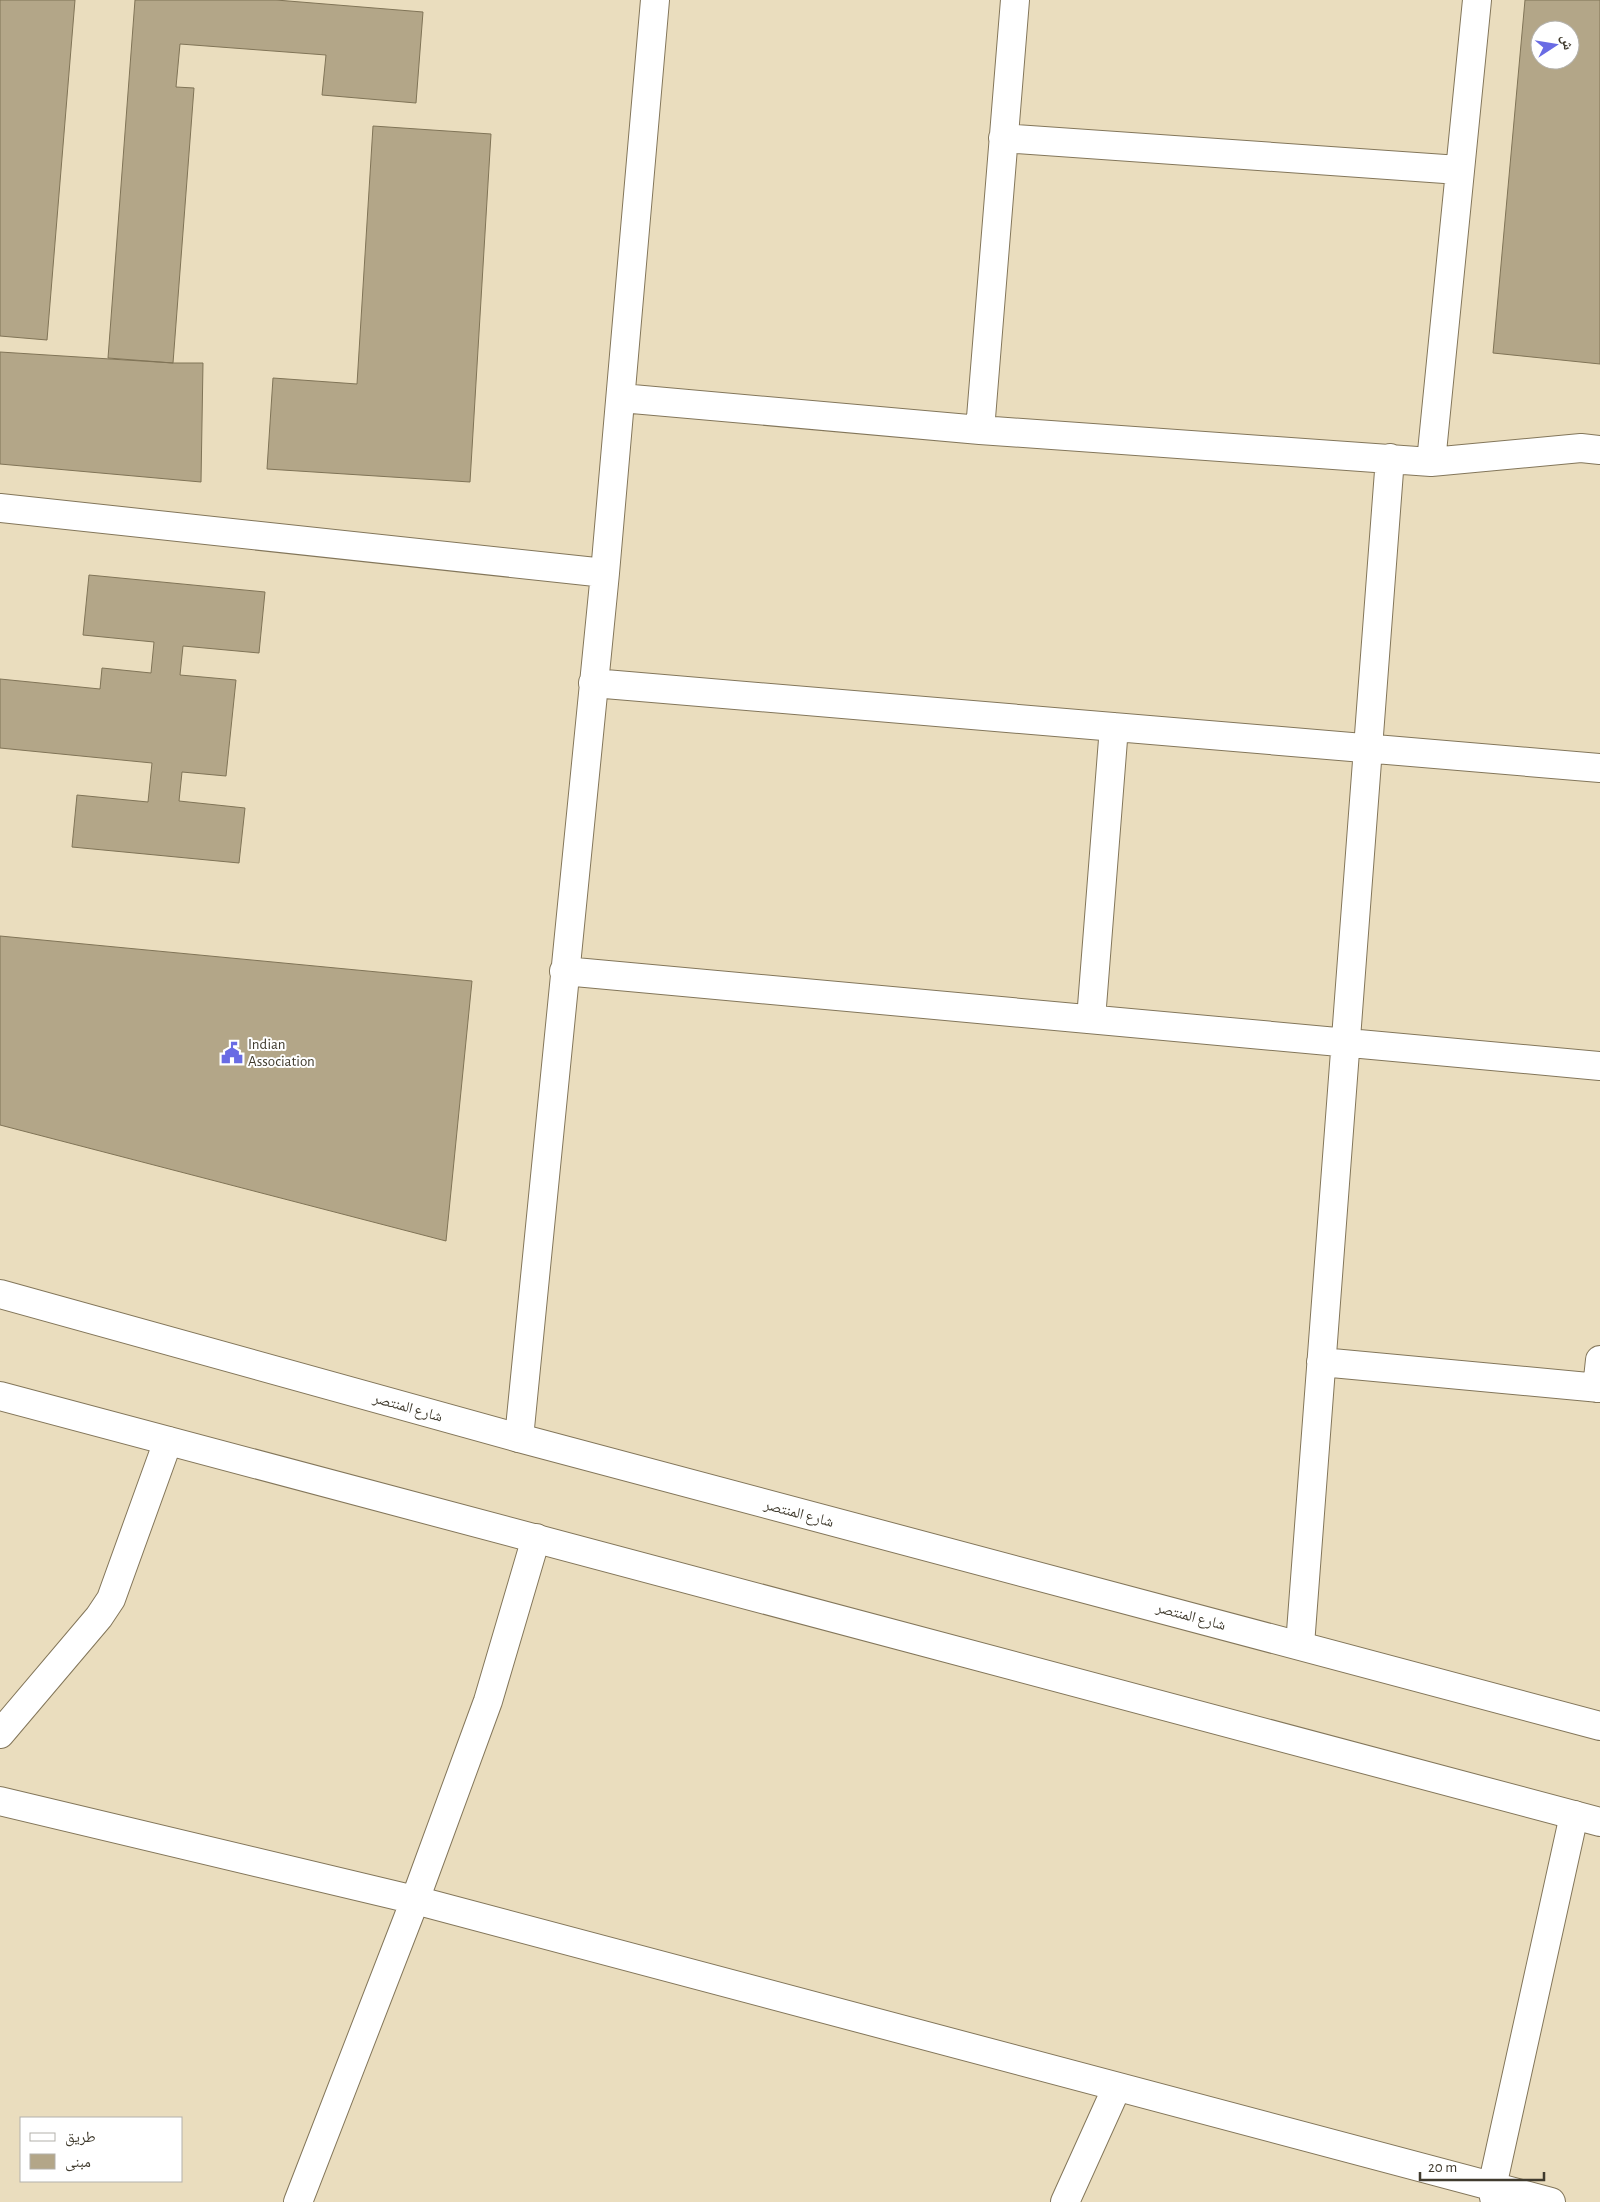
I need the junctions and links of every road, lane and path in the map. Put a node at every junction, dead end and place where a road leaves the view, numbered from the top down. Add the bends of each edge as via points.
1 (655, 0) edge
2 (1015, 0) edge
3 (1477, 0) edge
4 (1003, 138) junction
5 (1460, 170) junction
6 (620, 398) junction
7 (980, 430) junction
8 (1600, 450) edge
9 (1390, 458) junction
10 (1431, 462) junction
11 (0, 508) edge
12 (604, 573) junction
13 (593, 683) junction
14 (1114, 727) junction
15 (1370, 749) junction
16 (1600, 768) edge
17 (564, 971) junction
18 (1092, 1019) junction
19 (1346, 1043) junction
20 (1600, 1066) edge
21 (0, 1294) edge
22 (1600, 1360) edge
23 (1321, 1362) junction
24 (1599, 1388) edge
25 (0, 1396) edge
26 (519, 1438) junction
27 (168, 1441) junction
28 (536, 1538) junction
29 (1300, 1645) junction
30 (1600, 1726) edge
31 (0, 1734) edge
32 (0, 1801) edge
33 (1587, 1819) edge
34 (415, 1900) junction
35 (1117, 2087) junction
36 (1493, 2194) edge
37 (298, 2202) edge
38 (1065, 2202) edge
39 (1551, 2202) edge

1 - 6 street
2 - 4 street
3 - 5 street
4 - 5 street
4 - 7 street
5 - 10 street
6 - 7 street
6 - 12 street
7 - 9 street
8 - 10 street via 1581,448
9 - 10 street
9 - 15 street
11 - 12 street
12 - 13 street
13 - 14 street
13 - 17 street
14 - 15 street
14 - 18 street
15 - 16 street
15 - 19 street
17 - 18 street
17 - 26 street
18 - 19 street
19 - 20 street
19 - 23 street
21 - 26 street, شارع المنتصر
22 - 24 street
23 - 24 street
23 - 29 street
25 - 27 street
26 - 29 street, شارع المنتصر
27 - 28 street
27 - 31 street via 111,1600
28 - 33 street
28 - 34 street via 488,1701
29 - 30 street, شارع المنتصر
32 - 34 street
33 - 36 street
34 - 35 street
34 - 37 street
35 - 36 street
35 - 38 street
36 - 39 street

